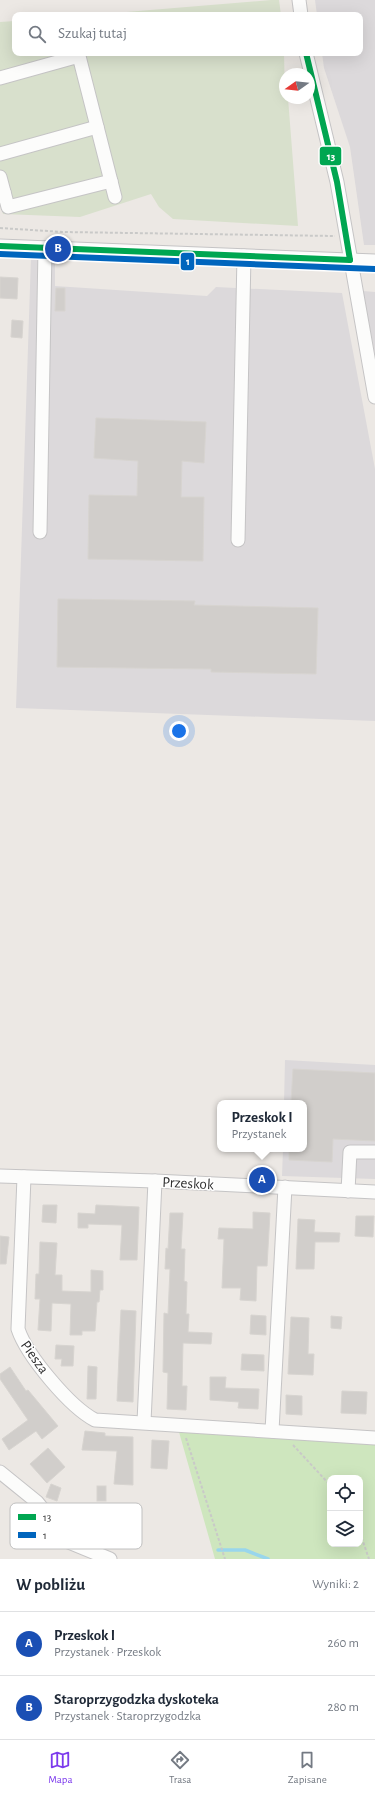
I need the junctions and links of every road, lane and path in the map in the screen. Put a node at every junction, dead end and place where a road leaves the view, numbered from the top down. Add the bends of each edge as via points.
1 (299, 0) edge
2 (301, 12) edge
3 (307, 56) edge
4 (0, 78) edge
5 (97, 127) junction
6 (0, 154) edge
7 (0, 177) edge
8 (111, 181) junction
9 (2, 194) edge
10 (115, 197) dead end
11 (0, 228) edge
12 (346, 236) junction
13 (0, 246) edge
14 (45, 248) junction
15 (244, 256) junction
16 (350, 260) junction
17 (375, 261) edge
18 (375, 397) edge
19 (40, 532) dead end
20 (238, 540) dead end
21 (375, 1152) edge
22 (0, 1176) edge
23 (24, 1177) junction
24 (155, 1181) junction
25 (285, 1187) junction
26 (348, 1191) junction
27 (375, 1192) edge
28 (144, 1422) junction
29 (182, 1425) junction
30 (277, 1432) junction
31 (375, 1438) edge
32 (0, 1472) edge
33 (327, 1483) edge
34 (38, 1503) edge
35 (363, 1542) edge
36 (86, 1549) edge
37 (110, 1559) edge
38 (225, 1559) edge
39 (369, 1559) edge

1 - 2 street
3 - 12 street via 334,168
4 - 5 street via 79,56
5 - 6 street
5 - 8 street
7 - 9 street
8 - 9 street via 8,207
8 - 10 street
11 - 12 path via 86,232
12 - 16 street
13 - 14 street
14 - 15 street
14 - 19 street
15 - 16 street
15 - 20 street
16 - 17 street
16 - 18 street
21 - 26 street via 350,1152
22 - 23 street, Przeskok
23 - 24 street, Przeskok
23 - 28 street, Piesza via 17,1317 22,1340 32,1356 83,1414 95,1420
24 - 25 street, Przeskok
24 - 28 street
25 - 26 street, Przeskok
25 - 30 street
26 - 27 street, Przeskok
28 - 29 street, Piesza
29 - 30 street, Piesza
29 - 38 path
30 - 31 street, Piesza
30 - 33 path
32 - 34 street
35 - 39 path
36 - 37 street

